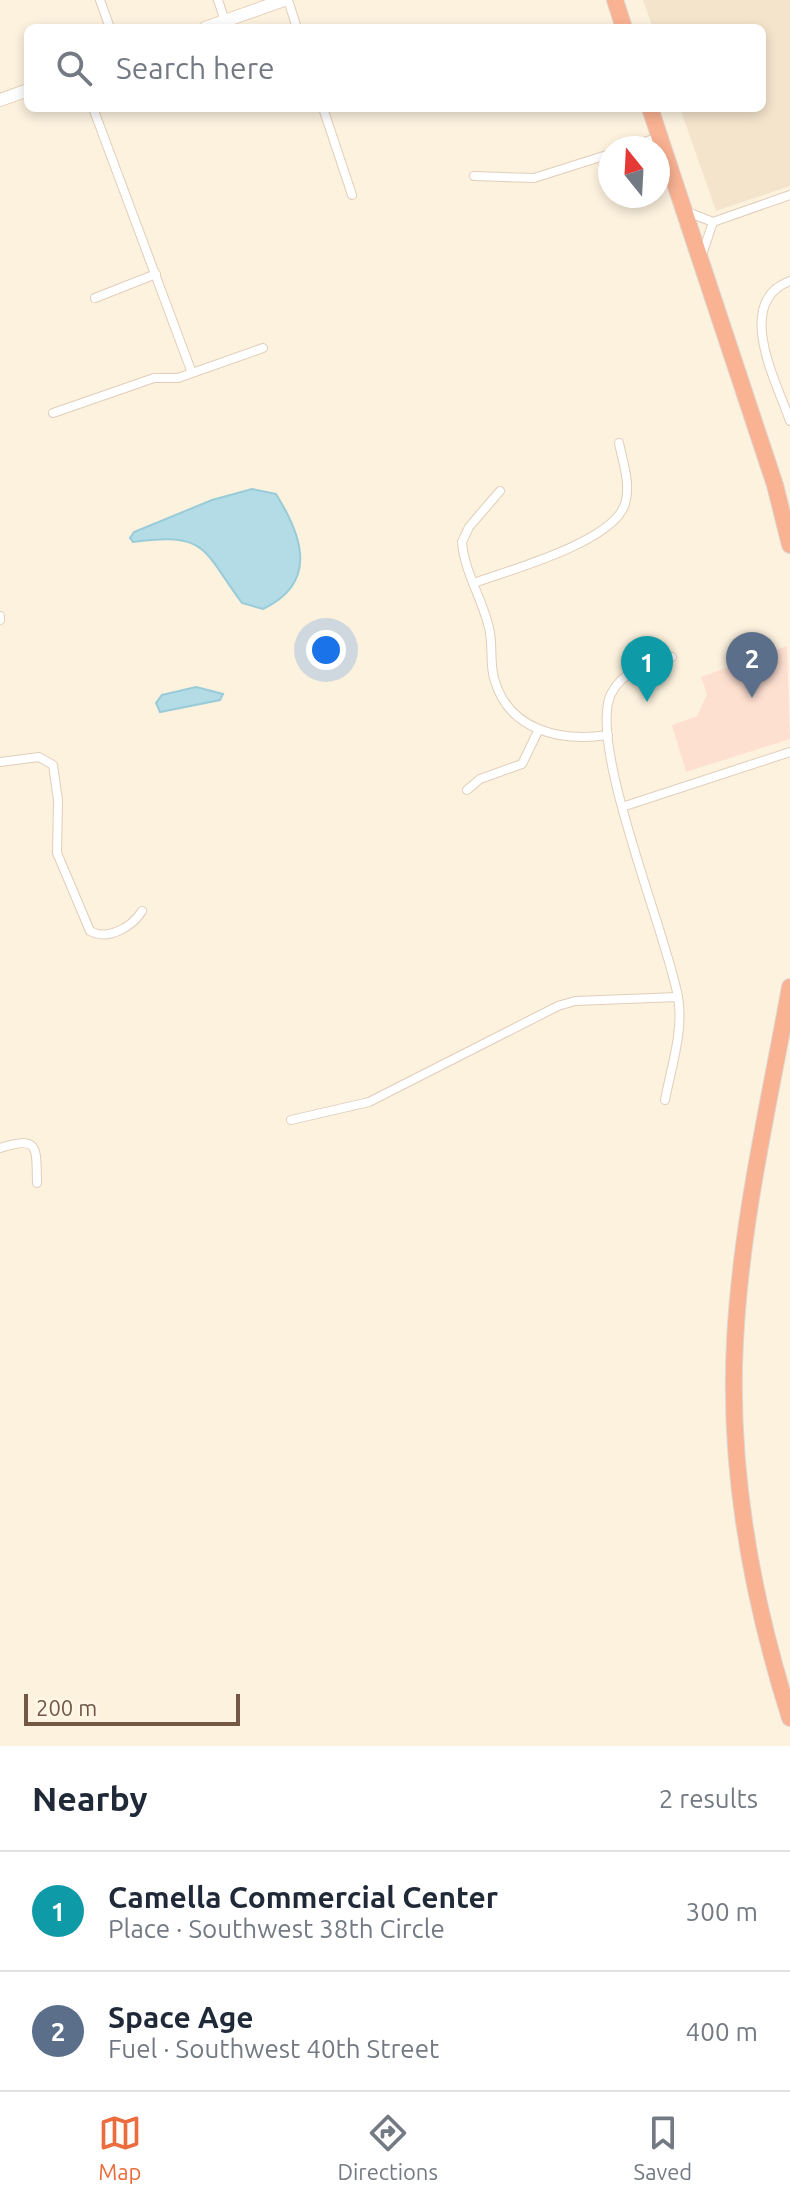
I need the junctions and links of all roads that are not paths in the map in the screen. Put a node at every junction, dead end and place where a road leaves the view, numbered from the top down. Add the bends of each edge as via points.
1 (100, 0) edge
2 (218, 0) edge
3 (286, 0) edge
4 (615, 0) edge
5 (225, 21) junction
6 (109, 24) edge
7 (216, 24) edge
8 (295, 24) edge
9 (623, 24) edge
10 (24, 91) edge
11 (0, 100) edge
12 (95, 112) edge
13 (324, 112) edge
14 (651, 112) edge
15 (659, 136) edge
16 (598, 158) edge
17 (670, 170) edge
18 (474, 176) dead end
19 (352, 195) dead end
20 (790, 195) edge
21 (684, 211) junction
22 (713, 222) junction
23 (700, 259) junction
24 (156, 274) junction
25 (790, 281) edge
26 (95, 298) dead end
27 (263, 348) dead end
28 (192, 373) junction
29 (53, 413) dead end
30 (790, 421) edge
31 (619, 443) dead end
32 (500, 491) dead end
33 (790, 545) edge
34 (474, 583) junction
35 (672, 657) dead end
36 (538, 731) junction
37 (608, 735) junction
38 (790, 752) edge
39 (0, 762) edge
40 (467, 790) dead end
41 (622, 807) junction
42 (142, 911) dead end
43 (790, 987) edge
44 (678, 997) junction
45 (665, 1100) dead end
46 (291, 1120) dead end
47 (0, 1148) edge
48 (37, 1183) dead end
49 (790, 1718) edge

1 - 6 street
2 - 5 street
3 - 5 street
3 - 8 street
4 - 9 highway
5 - 7 street
10 - 11 street
12 - 24 street
13 - 19 street
14 - 15 highway
16 - 18 street via 534,178
17 - 21 highway
20 - 22 street
21 - 22 street
21 - 23 highway
22 - 23 street
23 - 33 highway
24 - 26 street
24 - 28 street
25 - 30 street via 768,297 761,329
27 - 28 street
28 - 29 street via 154,378
31 - 34 street via 628,489 619,517 586,539
32 - 34 street via 462,542
34 - 36 street via 490,629 497,688 521,722
35 - 37 street via 636,670 617,684 608,706
36 - 37 street
36 - 40 street via 522,764 480,779
37 - 41 street
38 - 41 street
39 - 42 street via 39,757 53,765 57,853 90,931 102,935 123,928
41 - 44 street
43 - 49 highway via 749,1216 735,1343 738,1478 760,1616
44 - 45 street
44 - 46 street via 558,1006 369,1102
47 - 48 street via 29,1142 36,1152

